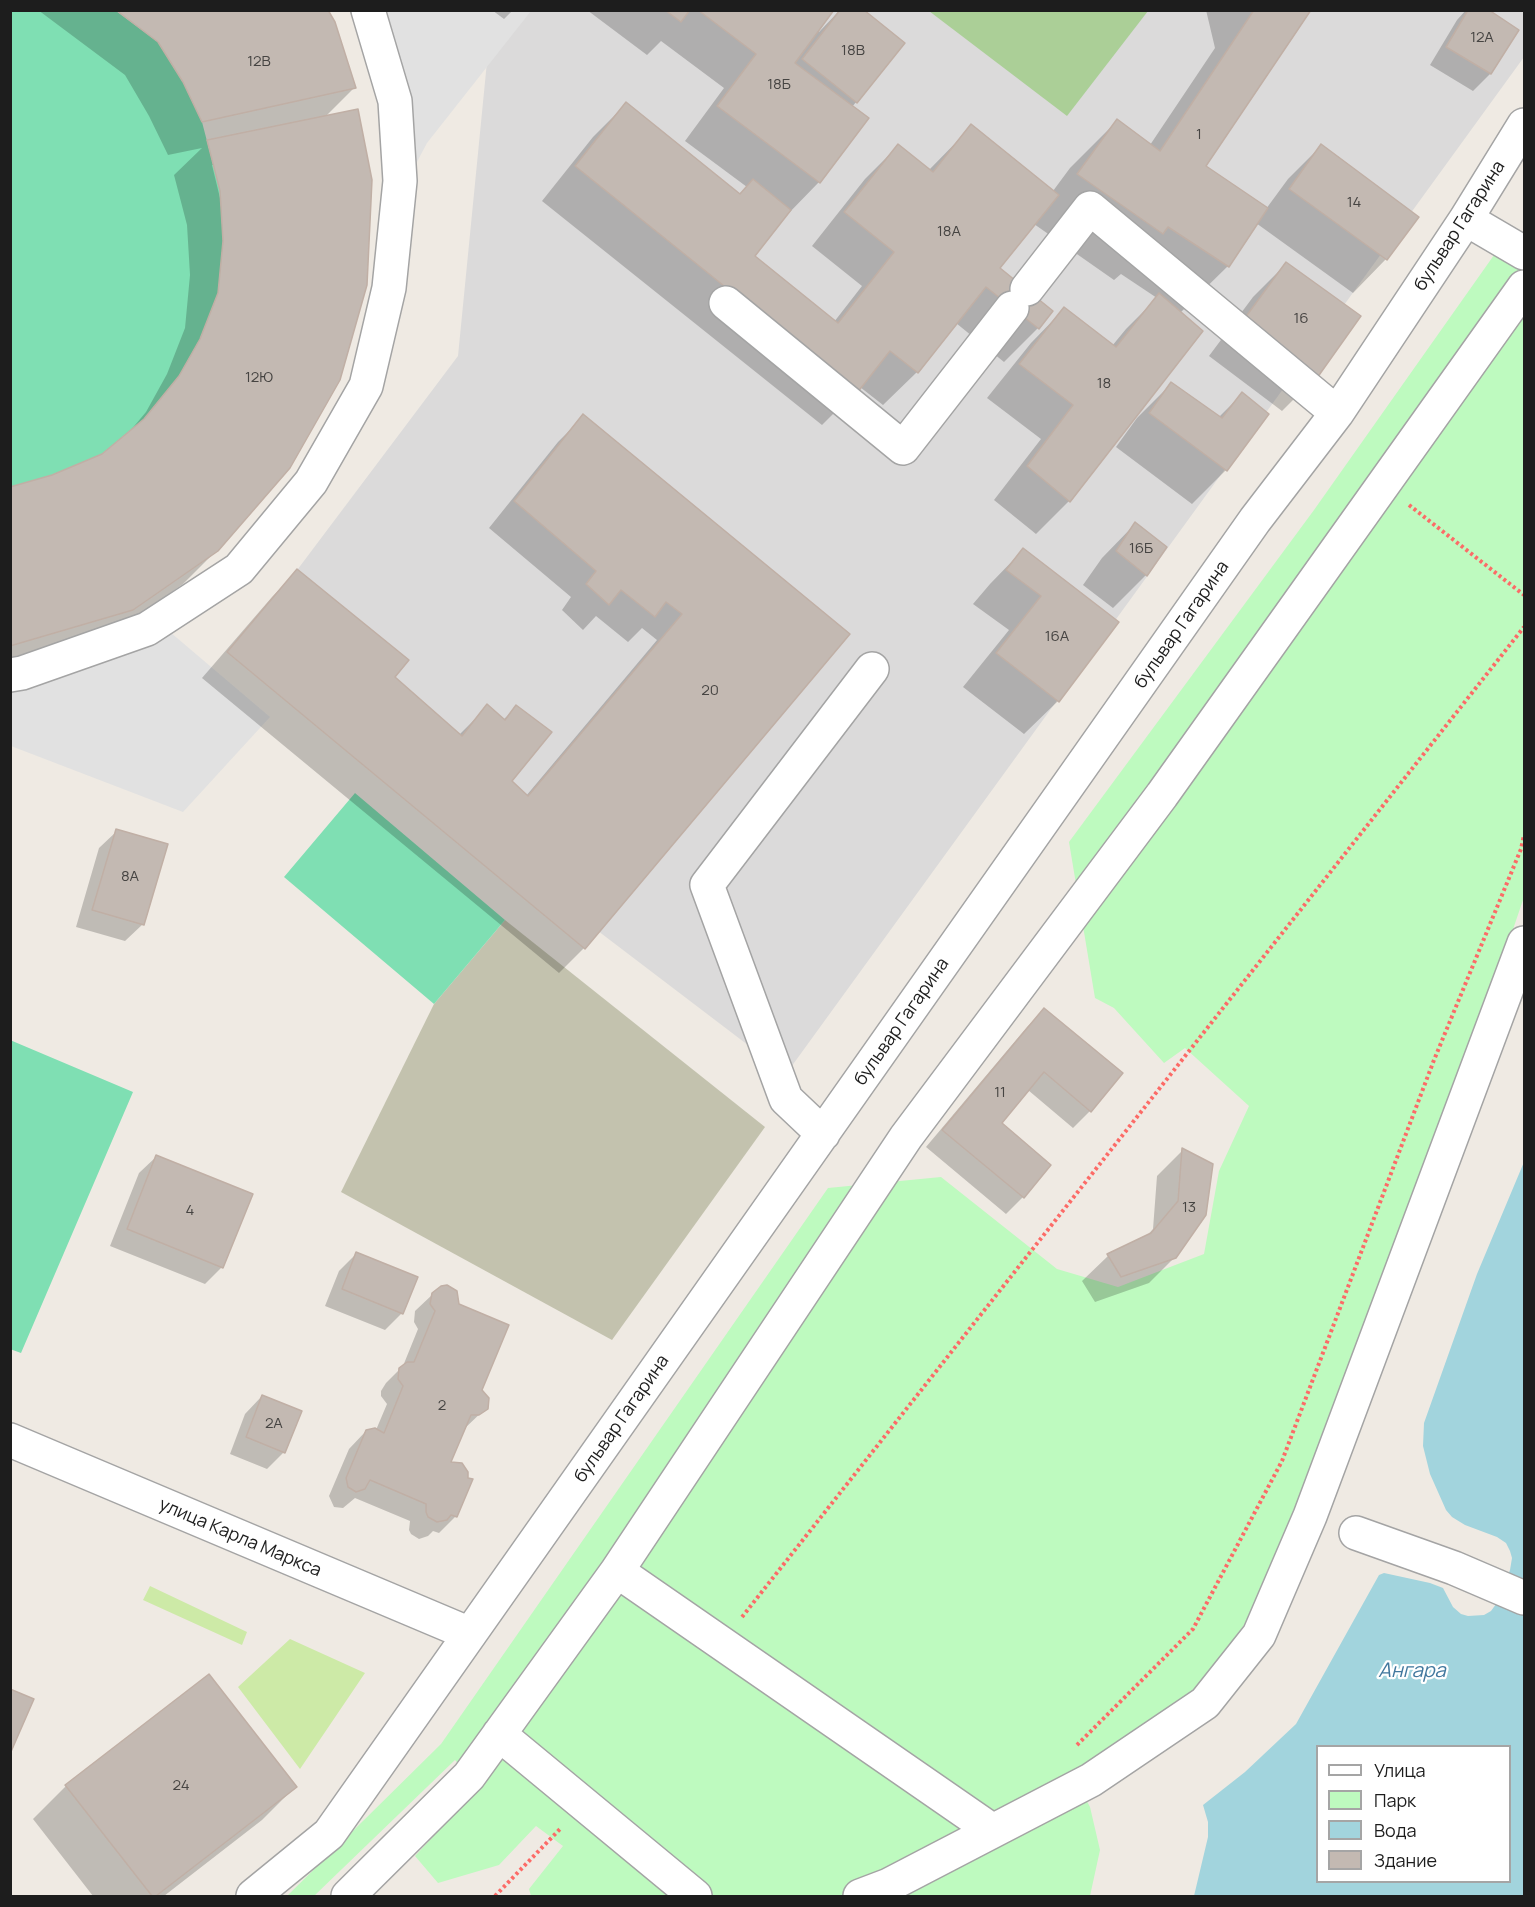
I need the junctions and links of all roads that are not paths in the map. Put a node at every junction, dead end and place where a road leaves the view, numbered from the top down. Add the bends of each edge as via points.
1 (368, 10) edge
2 (1524, 125) edge
3 (1466, 219) junction
4 (1524, 253) edge
5 (1524, 287) edge
6 (726, 303) dead end
7 (1337, 412) junction
8 (872, 669) dead end
9 (10, 675) edge
10 (1524, 944) edge
11 (823, 1134) junction
12 (10, 1440) edge
13 (1356, 1533) dead end
14 (617, 1571) junction
15 (1524, 1598) edge
16 (470, 1634) junction
17 (499, 1734) junction
18 (993, 1831) junction
19 (253, 1896) edge
20 (348, 1896) edge
21 (695, 1896) edge
22 (860, 1896) edge

1 - 9 street via 395,101 400,181 389,288 366,386 311,482 239,569 147,629
2 - 3 street, бульвар Гагарина
3 - 4 street
3 - 7 street, бульвар Гагарина
5 - 14 street via 1162,795 906,1137
6 - 7 street via 903,448 1090,208
7 - 11 street, бульвар Гагарина via 1256,520
8 - 11 street via 707,885 786,1099
10 - 18 street via 1310,1516 1259,1635 1205,1703 1091,1780
11 - 16 street, бульвар Гагарина
12 - 16 street, улица Карла Маркса
13 - 15 street
14 - 17 street
14 - 18 street
16 - 19 street, бульвар Гагарина via 329,1834
17 - 20 street via 469,1776
17 - 21 street
18 - 22 street via 889,1886

